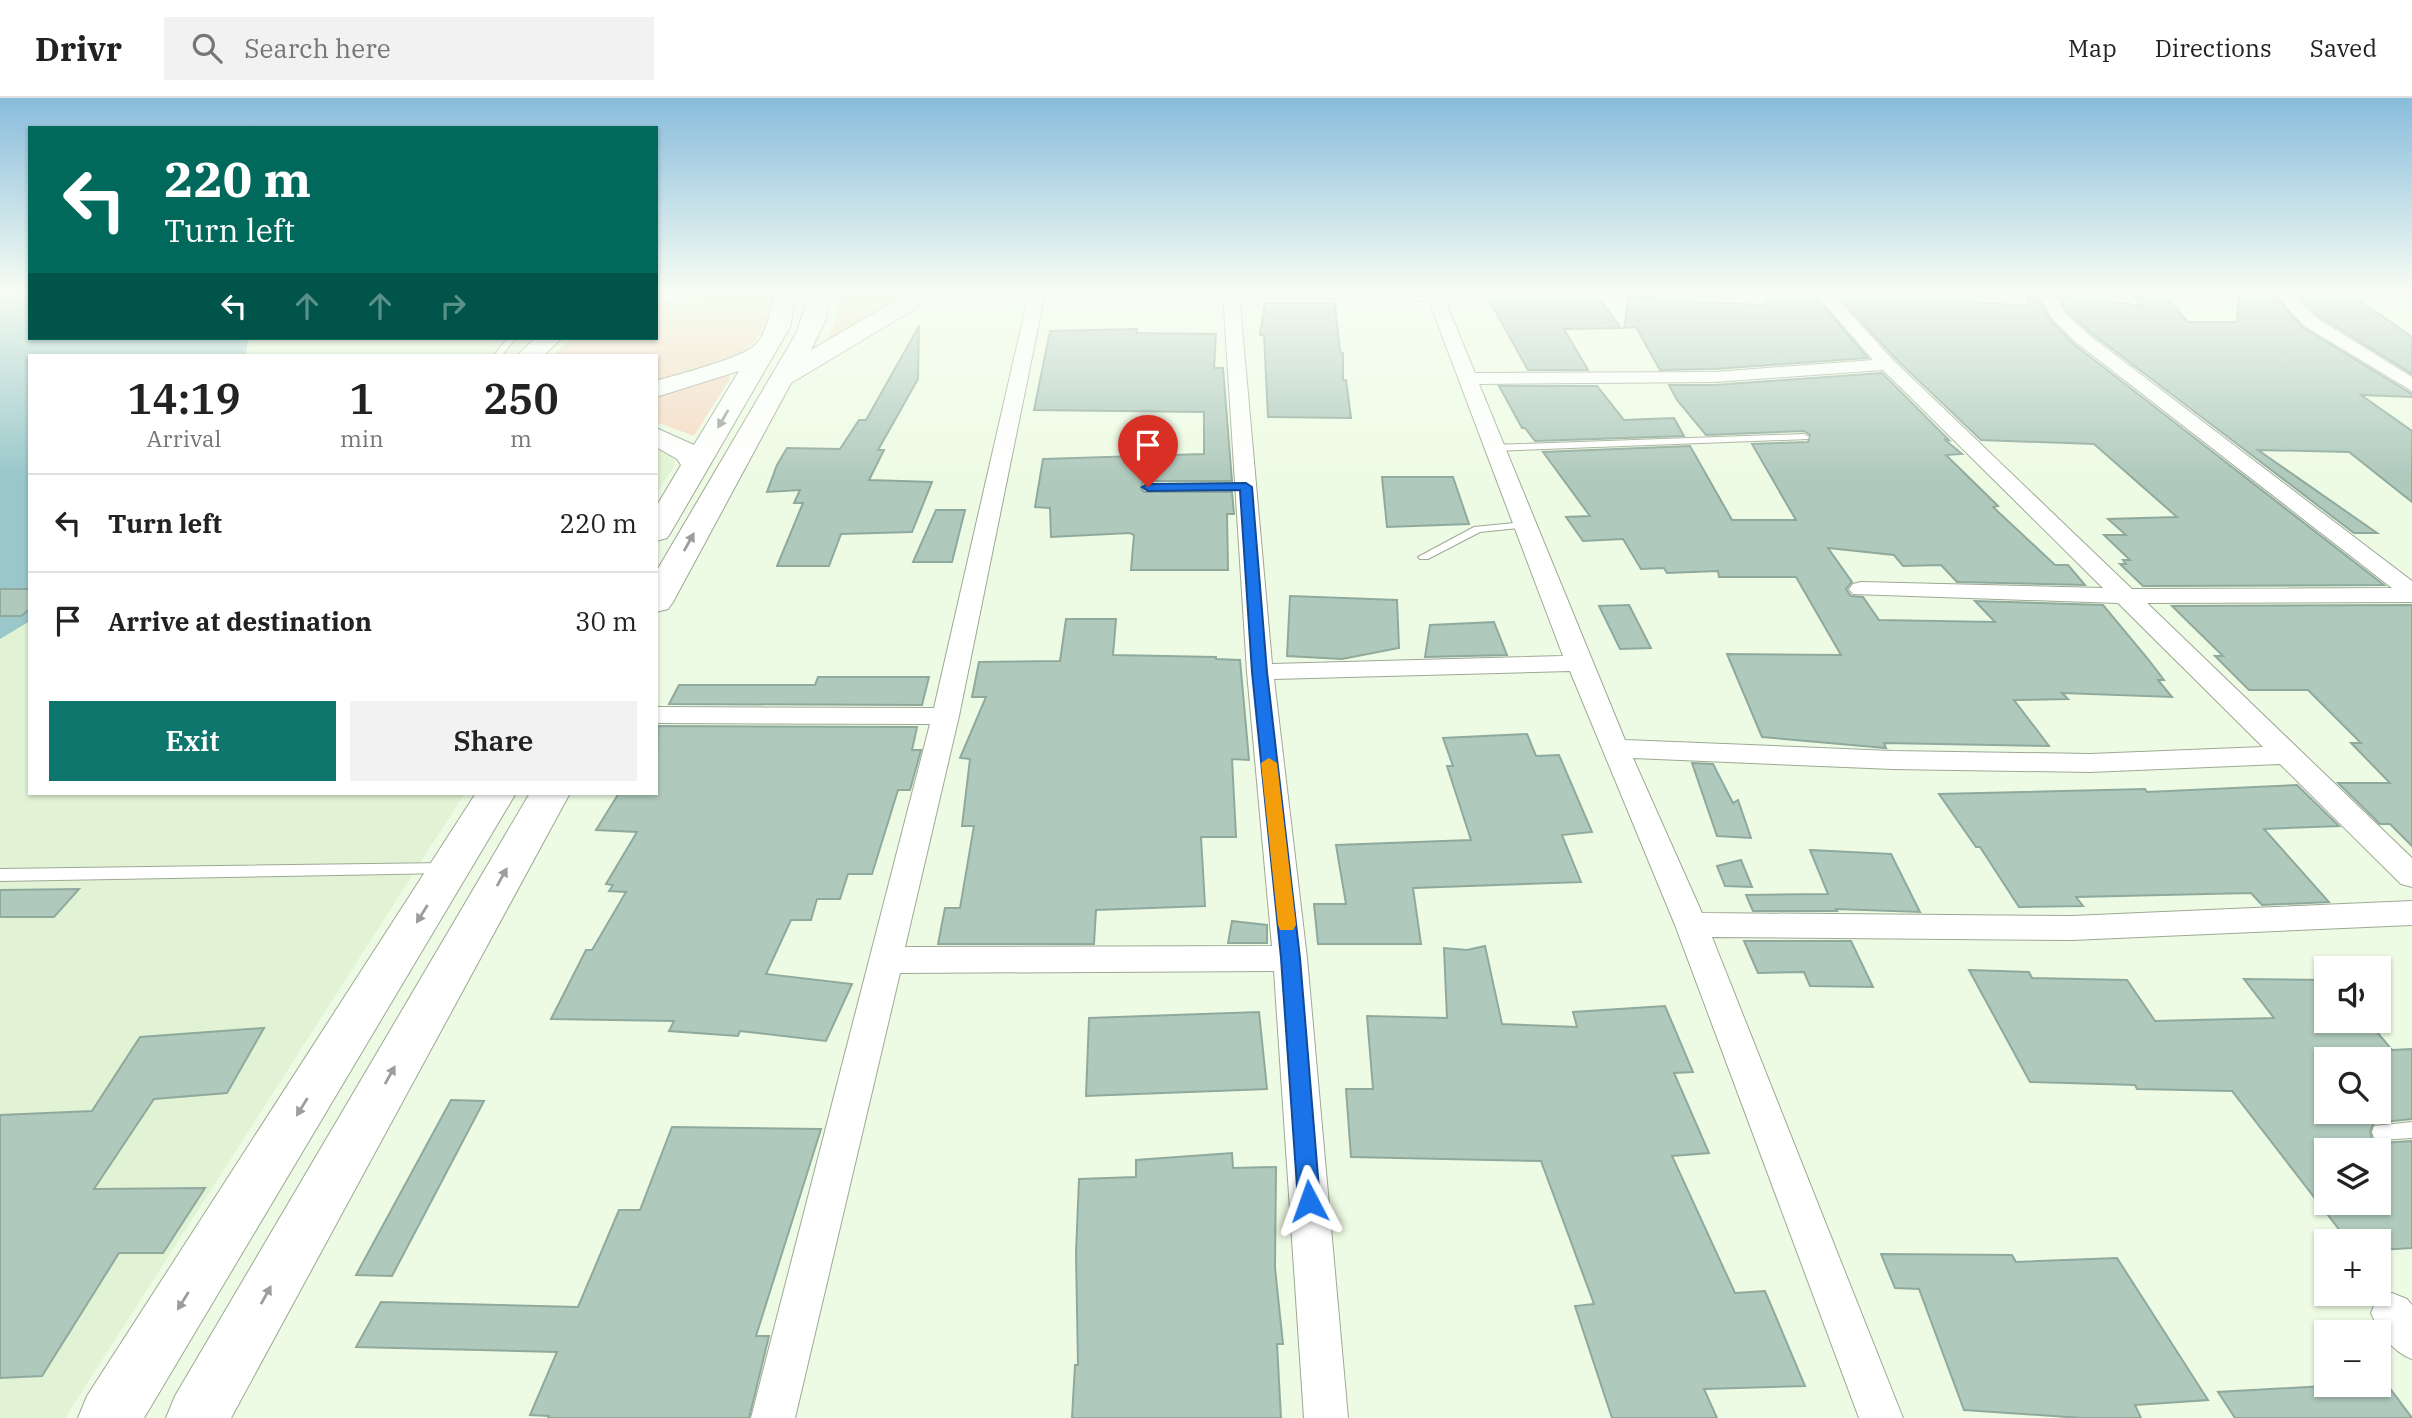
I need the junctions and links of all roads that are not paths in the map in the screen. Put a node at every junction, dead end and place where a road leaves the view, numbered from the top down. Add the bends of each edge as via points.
1 (756, 355) edge
2 (760, 355) edge
3 (794, 355) edge
4 (820, 355) edge
5 (1024, 355) edge
6 (1236, 355) edge
7 (1457, 355) edge
8 (1879, 355) edge
9 (2103, 355) edge
10 (2363, 355) edge
11 (1887, 364) junction
12 (1466, 379) junction
13 (777, 384) junction
14 (2412, 385) edge
15 (658, 388) edge
16 (658, 437) edge
17 (1804, 437) dead end
18 (1493, 448) junction
19 (696, 466) junction
20 (1148, 487) dead end
21 (1246, 487) junction
22 (1524, 525) junction
23 (658, 529) edge
24 (1424, 557) dead end
25 (1861, 589) dead end
26 (2412, 594) edge
27 (2126, 596) junction
28 (658, 598) edge
29 (1579, 663) junction
30 (1260, 672) junction
31 (658, 715) edge
32 (946, 716) junction
33 (1616, 748) junction
34 (2287, 755) junction
35 (495, 795) edge
36 (549, 795) edge
37 (451, 867) junction
38 (0, 875) edge
39 (2412, 876) edge
40 (2412, 913) edge
41 (1691, 925) junction
42 (1290, 958) junction
43 (885, 960) junction
44 (2412, 1130) edge
45 (2381, 1132) dead end
46 (109, 1418) edge
47 (197, 1418) edge
48 (773, 1418) edge
49 (1326, 1418) edge
50 (1881, 1418) edge

1 - 15 main road
2 -> 19 main road
3 - 13 main road
4 - 13 main road
5 - 32 street
6 - 21 street
7 - 12 street
8 - 11 street
9 - 26 street
10 - 14 street
11 - 12 street via 1715,377
11 - 27 street
12 - 18 street
28 -> 13 main road
16 - 19 main road via 687,453
17 - 18 lane
18 - 22 street
19 - 23 main road
20 - 21 lane
21 - 30 street
22 - 24 lane via 1478,529
22 - 29 street
25 - 27 street
26 - 27 street
27 - 34 street
29 - 30 street
29 - 33 street
30 - 42 street
31 - 32 street
32 - 43 street
33 - 34 street via 2090,763
33 - 41 street
34 - 39 street
35 - 37 main road
47 -> 36 main road
37 - 38 lane
37 -> 46 main road
40 - 41 street via 2072,928
41 - 50 street
42 - 43 street
42 - 49 street
43 - 48 street
44 - 45 lane

